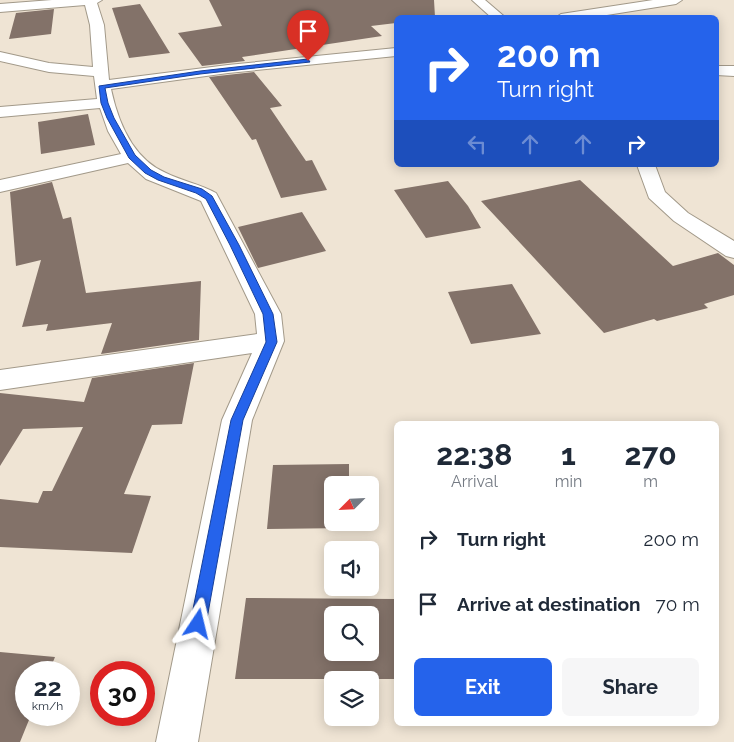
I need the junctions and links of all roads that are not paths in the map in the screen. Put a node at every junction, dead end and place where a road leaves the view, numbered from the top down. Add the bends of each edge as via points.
1 (92, 0) edge
2 (478, 0) edge
3 (676, 0) edge
4 (0, 8) edge
5 (496, 15) edge
6 (580, 15) edge
7 (394, 52) edge
8 (0, 56) edge
9 (719, 70) edge
10 (734, 71) edge
11 (102, 87) junction
12 (0, 112) edge
13 (131, 157) junction
14 (647, 167) edge
15 (0, 186) edge
16 (734, 251) edge
17 (271, 342) junction
18 (0, 380) edge
19 (177, 742) edge

1 - 4 street
1 - 11 street via 98,24
2 - 5 street
3 - 6 street
7 - 11 street via 228,69
8 - 11 street via 26,65 75,71
9 - 10 street
11 - 12 street
11 - 13 street
13 - 15 street
13 - 17 street via 161,178 199,191 209,198 268,314
14 - 16 street via 656,194 681,217
17 - 18 street
17 - 19 street via 237,420

